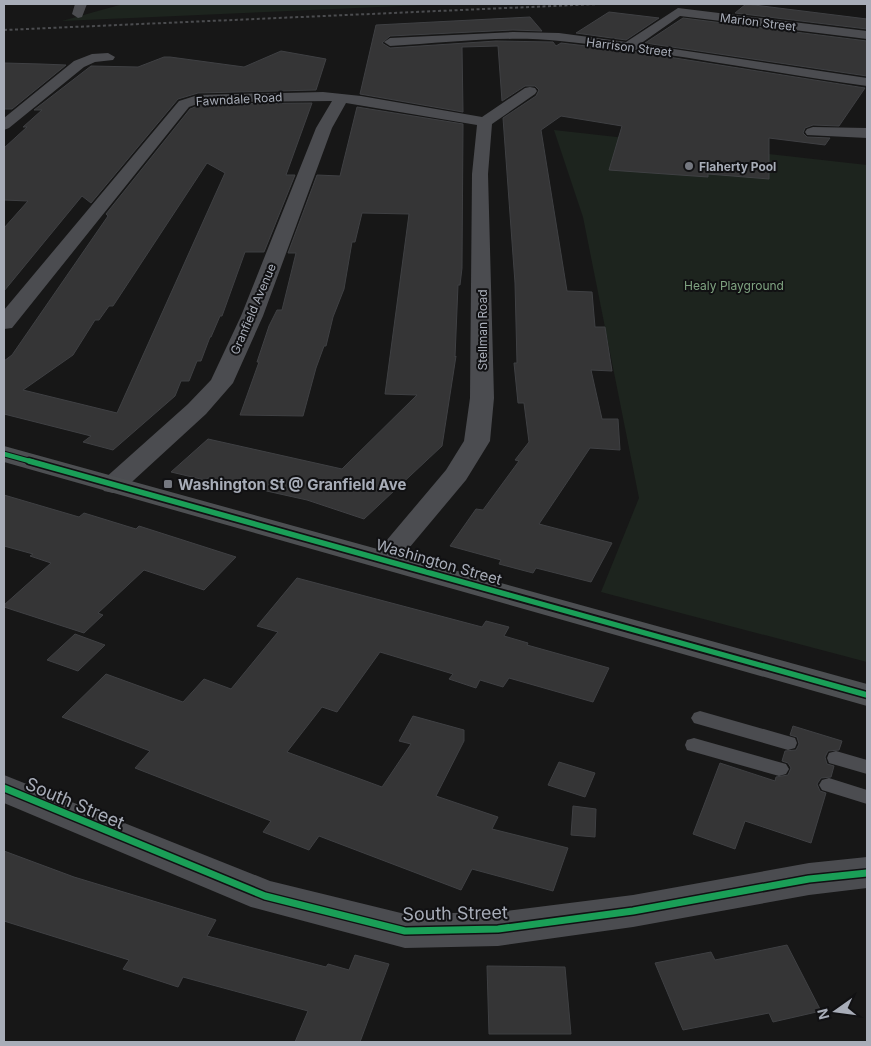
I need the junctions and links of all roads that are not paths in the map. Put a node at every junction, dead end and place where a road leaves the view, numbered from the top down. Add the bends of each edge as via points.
1 (867, 35) edge
2 (390, 42) dead end
3 (629, 46) junction
4 (108, 57) dead end
5 (867, 82) edge
6 (530, 91) dead end
7 (341, 98) junction
8 (867, 118) edge
9 (486, 122) junction
10 (867, 122) edge
11 (4, 125) edge
12 (814, 132) dead end
13 (867, 133) edge
14 (4, 323) edge
15 (4, 454) edge
16 (113, 485) junction
17 (384, 560) junction
18 (867, 695) edge
19 (700, 718) dead end
20 (788, 743) dead end
21 (694, 745) dead end
22 (836, 758) dead end
23 (867, 767) edge
24 (779, 769) dead end
25 (829, 784) dead end
26 (4, 788) edge
27 (867, 797) edge
28 (867, 873) edge

1 - 3 street, Marion Street via 678,12
2 - 3 street, Harrison Street via 539,36
3 - 5 street, Harrison Street
4 - 11 street via 92,58 79,64
6 - 9 street
7 - 9 street, Fawndale Road
7 - 14 street, Fawndale Road via 219,98 198,99 184,104
7 - 16 street, Granfield Avenue via 324,128 252,316 221,383
8 - 10 street
9 - 17 street, Stellman Road via 480,174 482,398 477,441 457,474
12 - 13 street
15 - 16 main road, Washington Street
16 - 17 main road, Washington Street
17 - 18 main road, Washington Street
19 - 20 lane
21 - 24 lane
22 - 23 lane
25 - 27 lane
26 - 28 street, South Street via 265,896 405,931 498,929 633,911 809,879

